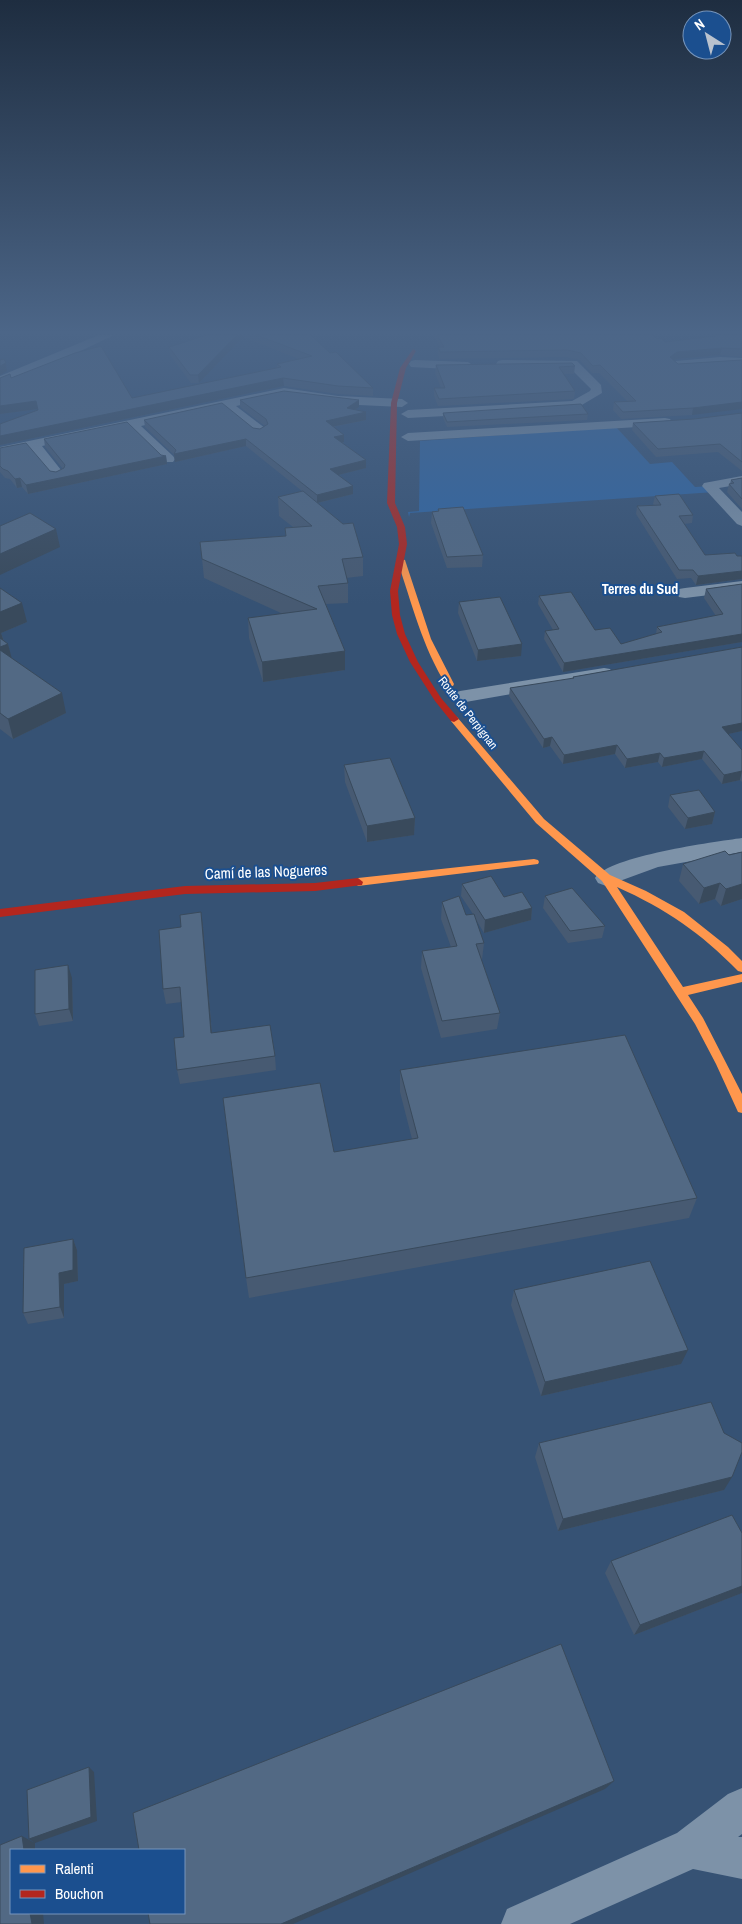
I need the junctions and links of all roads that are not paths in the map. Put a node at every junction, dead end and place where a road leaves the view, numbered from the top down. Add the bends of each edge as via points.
1 (128, 425) edge
2 (133, 425) edge
3 (252, 425) edge
4 (392, 425) edge
5 (260, 431) edge
6 (33, 445) junction
7 (0, 451) edge
8 (168, 459) edge
9 (58, 475) edge
10 (742, 480) edge
11 (407, 512) dead end
12 (742, 521) edge
13 (402, 527) junction
14 (402, 560) junction
15 (742, 586) edge
16 (685, 593) dead end
17 (618, 670) edge
18 (465, 704) joint
19 (562, 822) dead end
20 (742, 845) edge
21 (579, 854) junction
22 (534, 862) dead end
23 (606, 878) junction
24 (0, 913) edge
25 (742, 968) edge
26 (742, 978) edge
27 (682, 992) junction
28 (742, 1108) edge
29 (742, 1808) edge
30 (692, 1848) junction
31 (742, 1858) edge
32 (522, 1924) edge

1 - 6 street
2 - 8 street
3 - 5 street
4 - 13 main road, Route de Perpignan via 391,503
6 - 7 street
6 - 9 street
10 - 12 street via 709,486
11 - 13 main road, Route de Perpignan
13 - 14 main road, Route de Perpignan
14 - 18 main road, Route de Perpignan via 431,653
14 - 21 main road, Route de Perpignan via 394,591 396,615 401,634 428,685 469,739 540,821
15 - 16 street
17 - 18 street
19 - 21 main road, Route de Perpignan
20 - 23 street via 672,855 633,865
21 - 23 main road, Route de Perpignan
22 - 24 main road, Camí de las Nogueres via 315,887 186,890
23 - 25 main road, Route de Perpignan via 680,915
23 - 27 main road, Route de Perpignan
26 - 27 main road
27 - 28 main road, Route de Perpignan via 730,1077
29 - 30 street
30 - 31 street
30 - 32 street

